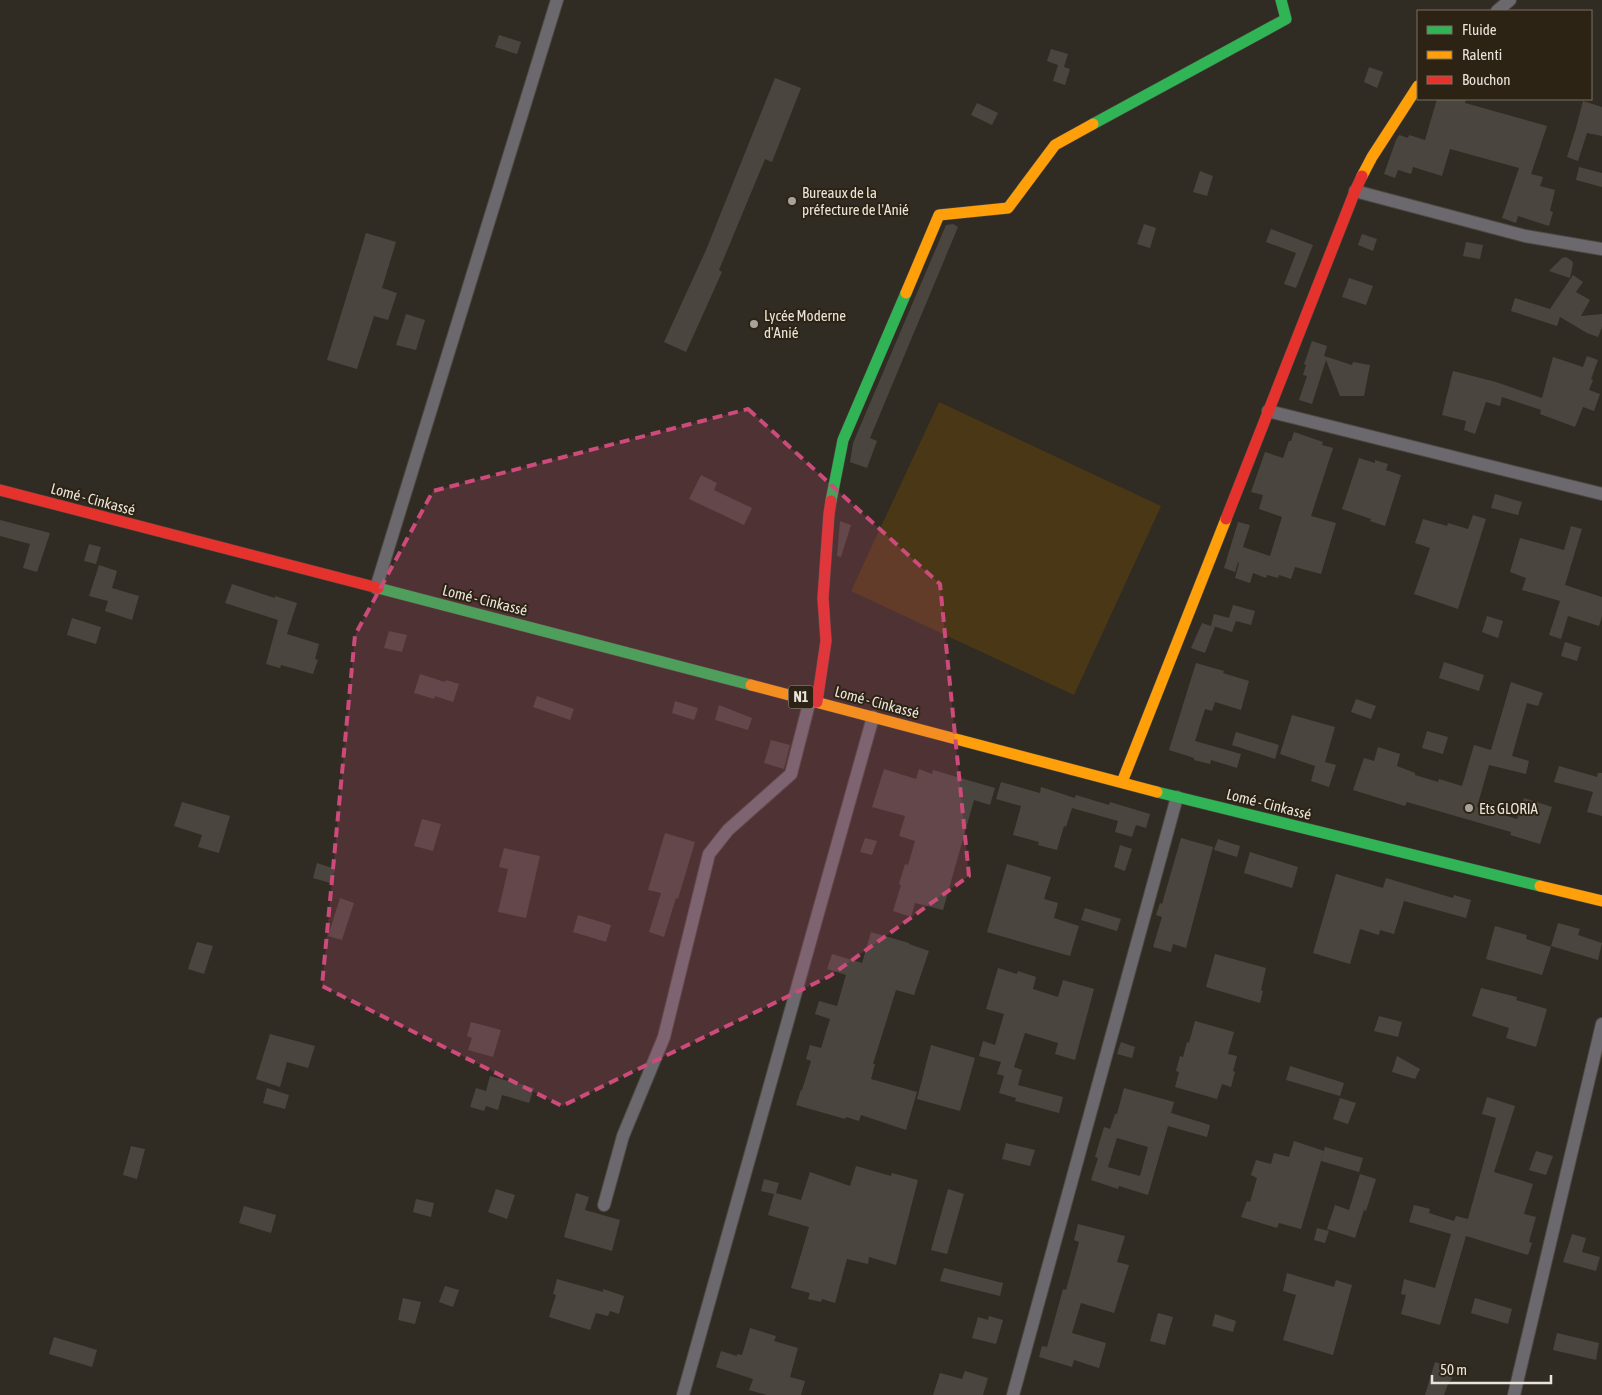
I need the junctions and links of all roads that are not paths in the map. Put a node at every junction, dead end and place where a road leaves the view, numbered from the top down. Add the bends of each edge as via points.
1 (557, 0) edge
2 (1281, 0) edge
3 (1510, 0) edge
4 (1498, 10) edge
5 (1417, 88) edge
6 (1355, 191) junction
7 (1602, 249) edge
8 (1268, 411) junction
9 (0, 490) edge
10 (1602, 494) edge
11 (376, 588) junction
12 (814, 701) junction
13 (873, 717) junction
14 (1122, 782) junction
15 (1177, 797) junction
16 (1602, 901) edge
17 (1602, 1024) edge
18 (604, 1205) dead end
19 (683, 1395) edge
20 (1013, 1395) edge
21 (1514, 1395) edge

1 - 11 street
2 - 12 main road via 1286,19 1055,145 1008,208 939,215 843,440 829,514 823,598 826,641
3 - 4 street
5 - 6 main road via 1372,157
6 - 7 street via 1525,236
6 - 8 main road
8 - 10 street
8 - 14 main road
9 - 11 main road, Lomé - Cinkassé / N1
11 - 12 main road, Lomé - Cinkassé / N1
12 - 13 main road, Lomé - Cinkassé / N1
12 - 18 street via 791,774 728,830 709,854 664,1037 623,1136
13 - 14 main road, Lomé - Cinkassé / N1
13 - 19 street
14 - 15 main road, Lomé - Cinkassé / N1
15 - 16 main road, Lomé - Cinkassé / N1
15 - 20 street
17 - 21 street

